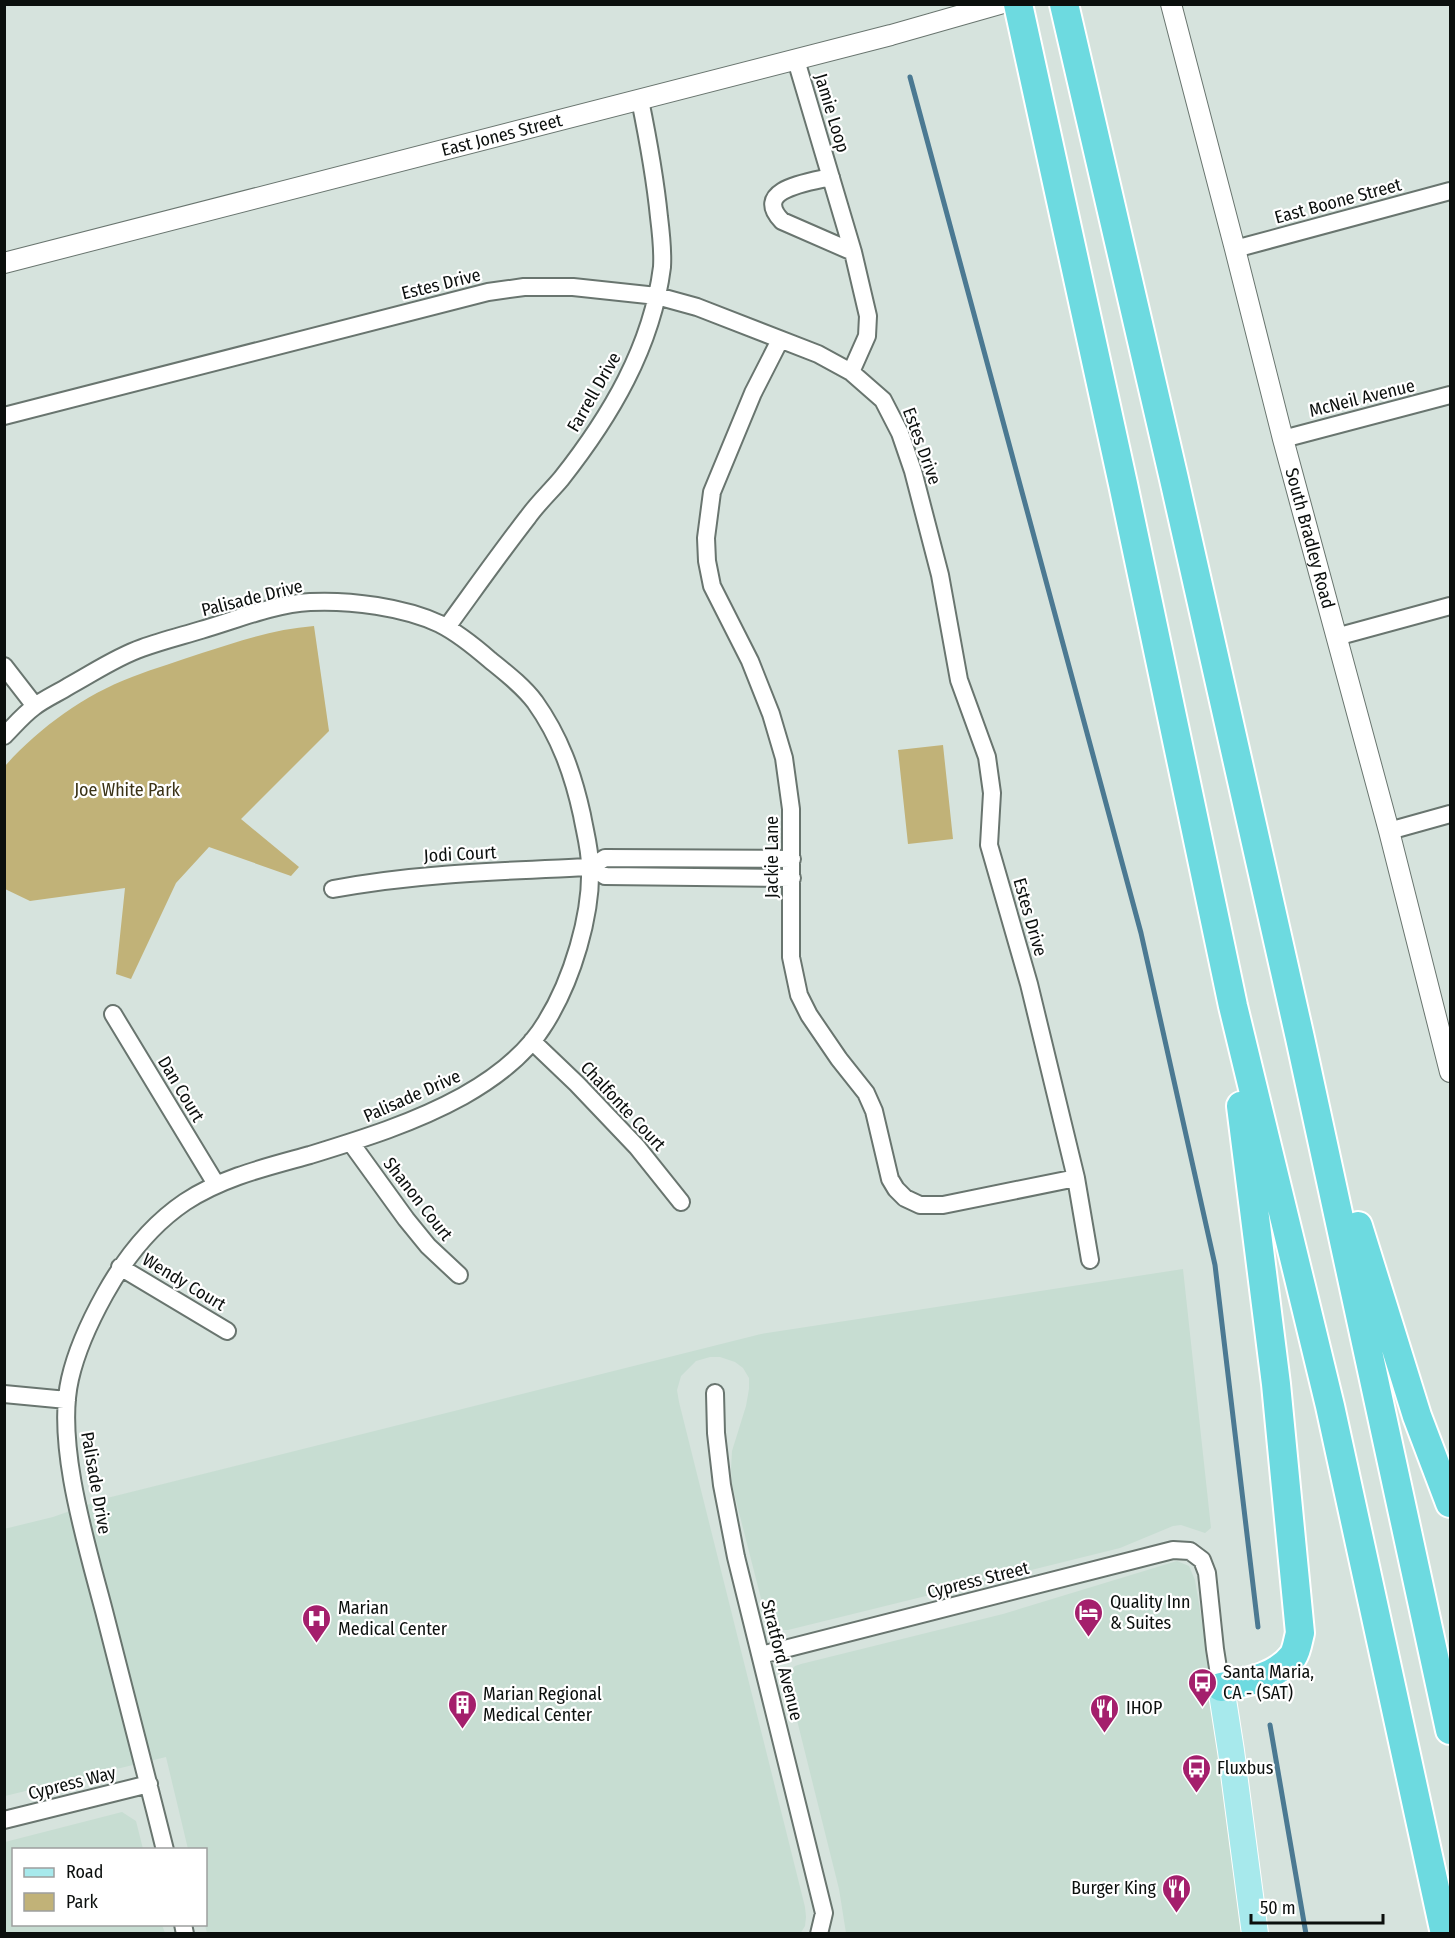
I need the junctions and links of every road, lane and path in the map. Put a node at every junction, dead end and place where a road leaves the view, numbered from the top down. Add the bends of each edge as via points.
1 (1000, 4) edge
2 (1018, 4) edge
3 (1064, 4) edge
4 (1171, 4) edge
5 (796, 60) junction
6 (640, 100) junction
7 (831, 177) junction
8 (1450, 191) edge
9 (1235, 249) junction
10 (852, 252) junction
11 (4, 262) edge
12 (657, 296) junction
13 (780, 339) junction
14 (851, 372) junction
15 (1450, 395) edge
16 (4, 416) edge
17 (1283, 439) junction
18 (1450, 606) edge
19 (447, 627) junction
20 (1336, 637) junction
21 (4, 666) edge
22 (35, 706) junction
23 (4, 736) edge
24 (1450, 814) edge
25 (1389, 831) junction
26 (792, 859) junction
27 (591, 867) junction
28 (792, 878) junction
29 (333, 889) dead end
30 (1233, 1006) junction
31 (113, 1014) dead end
32 (1300, 1038) junction
33 (532, 1041) junction
34 (1450, 1072) edge
35 (351, 1143) junction
36 (1076, 1178) junction
37 (216, 1184) junction
38 (681, 1202) dead end
39 (1090, 1260) dead end
40 (120, 1267) junction
41 (459, 1275) dead end
42 (227, 1331) dead end
43 (715, 1393) dead end
44 (4, 1394) edge
45 (67, 1400) junction
46 (1450, 1503) edge
47 (761, 1655) junction
48 (1221, 1687) junction
49 (1450, 1730) edge
50 (149, 1784) junction
51 (4, 1820) edge
52 (165, 1848) edge
53 (819, 1933) edge
54 (1255, 1934) edge
55 (1445, 1934) edge

1 - 5 street, East Jones Street
2 - 30 highway
3 - 32 highway
4 - 9 street, South Bradley Road
5 - 6 street, East Jones Street
5 - 7 street, Jamie Loop
6 - 11 street, East Jones Street
6 - 12 street, Farrell Drive via 661,233 662,265
7 - 10 street, Jamie Loop
7 - 10 street, Jamie Loop via 786,188 773,203 775,214 782,221
8 - 9 street, East Boone Street
9 - 17 street, South Bradley Road
10 - 14 street, Jamie Loop via 868,316 867,336
12 - 13 street, Estes Drive
12 - 16 street, Estes Drive via 573,287 488,292
12 - 19 street, Farrell Drive via 639,352 618,397 590,440
13 - 14 street, Estes Drive
13 - 26 street, Jackie Lane via 712,492 706,538 712,586 750,662 784,758
14 - 36 street, Estes Drive via 883,400 913,471 940,575 959,680 987,758 992,793 989,845 1029,984
15 - 17 street, McNeil Avenue
17 - 20 street, South Bradley Road
18 - 20 street
19 - 22 street, Palisade Drive via 388,608 337,602 290,604 141,648
19 - 27 street, Palisade Drive via 490,659 534,700 562,748 575,783
20 - 25 street, South Bradley Road
21 - 22 street
22 - 23 street, Palisade Drive
24 - 25 street
25 - 34 street, South Bradley Road
26 - 27 street, Jodi Court via 605,858
26 - 28 street, Jackie Lane
27 - 28 street, Jodi Court via 605,876
27 - 29 street, Jodi Court via 443,874
27 - 33 street, Palisade Drive via 587,912 572,966 553,1011
28 - 36 street, Jackie Lane via 791,957 799,995 839,1059 866,1093 896,1189 920,1205 943,1205
30 - 48 highway via 1300,1633 1294,1654 1272,1674
30 - 55 highway via 1330,1406
31 - 37 street, Dan Court
32 - 46 highway via 1417,1416
32 - 49 highway
33 - 35 street, Palisade Drive via 505,1068 442,1108
33 - 38 street, Chalfonte Court via 637,1147
35 - 37 street, Palisade Drive
35 - 41 street, Shanon Court via 405,1219
36 - 39 street, Estes Drive
37 - 40 street, Palisade Drive via 170,1214
40 - 42 street, Wendy Court
40 - 45 street, Palisade Drive via 86,1328
43 - 47 street, Stratford Avenue via 722,1485
44 - 45 street
45 - 50 street, Palisade Drive via 67,1439 84,1536
47 - 48 street, Cypress Street via 1173,1550 1190,1551 1202,1560 1207,1573
47 - 53 street, Stratford Avenue via 824,1913
48 - 54 main road
50 - 51 street, Cypress Way
50 - 52 street, Palisade Drive

